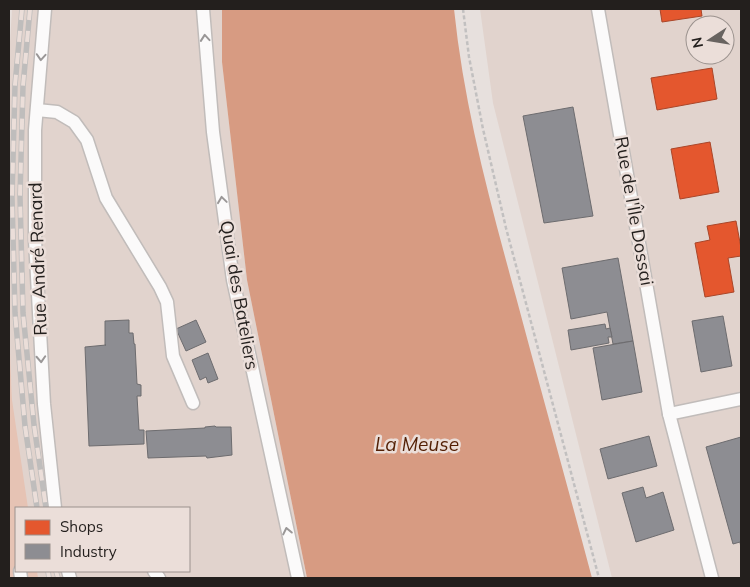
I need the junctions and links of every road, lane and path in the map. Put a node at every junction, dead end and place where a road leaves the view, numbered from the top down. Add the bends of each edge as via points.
1 (44, 9) edge
2 (203, 9) edge
3 (463, 9) edge
4 (598, 9) edge
5 (37, 110) junction
6 (741, 399) edge
7 (193, 403) dead end
8 (669, 414) junction
9 (55, 507) edge
10 (298, 578) edge
11 (599, 578) edge
12 (712, 578) edge

1 -> 5 street, Rue André Renard
10 -> 2 street, Quai des Bateliers via 233,280 213,132
3 - 11 path via 470,66 506,228
4 - 8 street, Rue de l'Île Dossai
5 - 7 street via 57,112 74,122 87,140 106,198 167,302 173,356
5 -> 9 street, Rue André Renard via 35,240 44,404
6 - 8 street
8 - 12 street, Rue de l'Île Dossai

